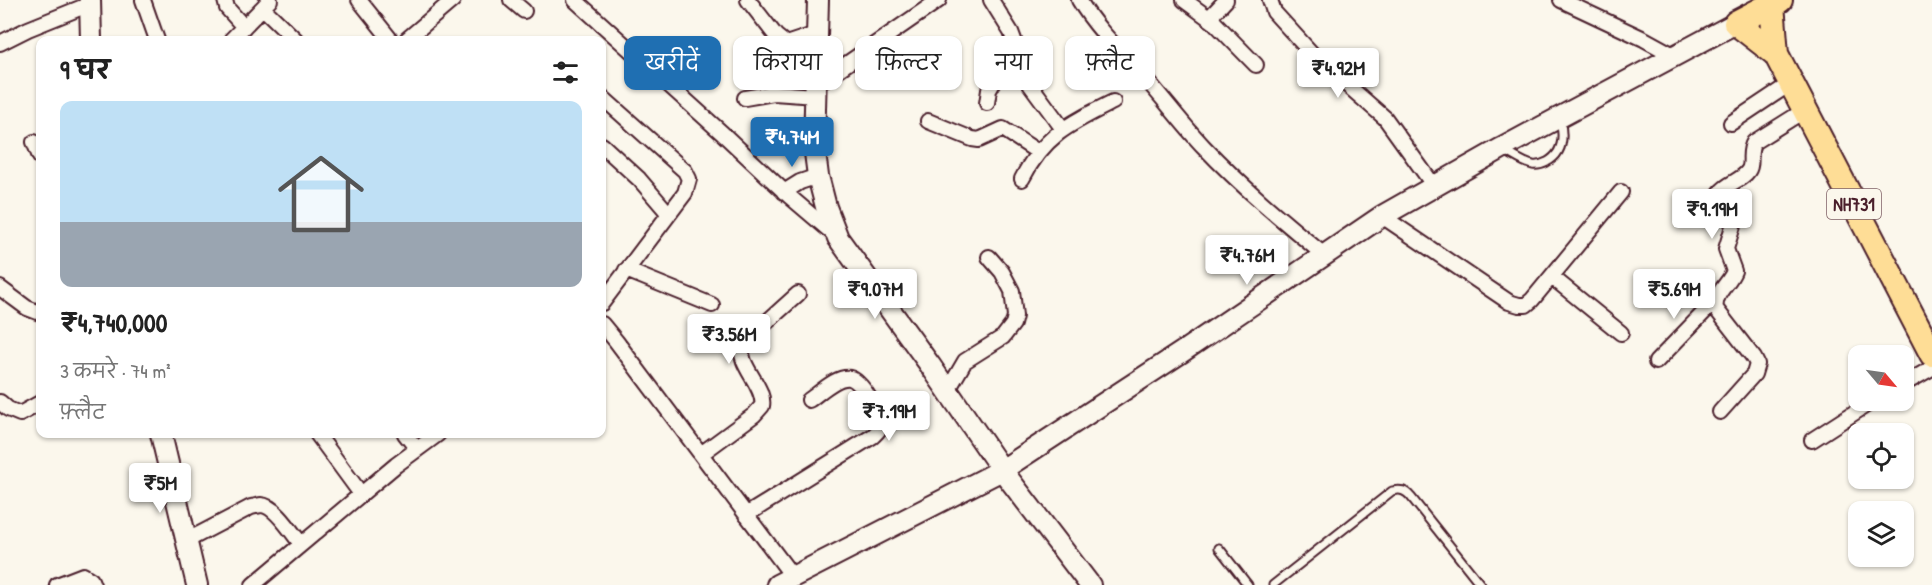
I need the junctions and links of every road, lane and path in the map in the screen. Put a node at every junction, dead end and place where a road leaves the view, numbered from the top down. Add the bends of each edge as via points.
1 (143, 0) edge
2 (225, 0) edge
3 (360, 0) edge
4 (453, 0) edge
5 (511, 0) edge
6 (575, 0) edge
7 (748, 0) edge
8 (818, 0) edge
9 (939, 0) edge
10 (991, 0) edge
11 (1079, 0) edge
12 (1184, 0) edge
13 (1226, 0) edge
14 (1270, 0) edge
15 (1561, 0) edge
16 (90, 2) edge
17 (1776, 2) edge
18 (266, 4) edge
19 (524, 11) dead end
20 (1209, 18) junction
21 (1736, 23) junction
22 (244, 27) junction
23 (816, 34) joint
24 (91, 36) edge
25 (156, 36) edge
26 (235, 36) edge
27 (293, 36) edge
28 (388, 36) edge
29 (411, 36) edge
30 (1012, 36) edge
31 (0, 43) edge
32 (1776, 54) junction
33 (1675, 56) junction
34 (1256, 65) dead end
35 (843, 70) edge
36 (1791, 83) junction
37 (816, 90) joint
38 (990, 90) edge
39 (1034, 90) edge
40 (746, 98) dead end
41 (606, 101) edge
42 (1113, 102) dead end
43 (987, 103) dead end
44 (1805, 110) junction
45 (1559, 117) junction
46 (928, 121) dead end
47 (1731, 123) dead end
48 (1063, 129) junction
49 (34, 142) dead end
50 (36, 147) edge
51 (1502, 148) junction
52 (606, 149) edge
53 (1038, 152) junction
54 (818, 176) junction
55 (1022, 179) dead end
56 (1434, 186) junction
57 (784, 192) junction
58 (1620, 192) dead end
59 (669, 214) junction
60 (1382, 216) junction
61 (838, 238) junction
62 (1324, 255) junction
63 (989, 257) dead end
64 (626, 270) junction
65 (1552, 277) junction
66 (0, 288) edge
67 (798, 294) dead end
68 (606, 298) edge
69 (1715, 301) junction
70 (712, 305) dead end
71 (36, 311) edge
72 (606, 329) edge
73 (1621, 333) dead end
74 (1932, 354) edge
75 (1656, 362) dead end
76 (1932, 368) edge
77 (1914, 378) edge
78 (948, 390) junction
79 (809, 400) dead end
80 (0, 402) edge
81 (36, 405) edge
82 (1857, 411) edge
83 (1720, 412) dead end
84 (162, 438) edge
85 (320, 438) edge
86 (408, 438) edge
87 (432, 438) edge
88 (1812, 440) dead end
89 (417, 449) junction
90 (701, 454) junction
91 (1002, 470) junction
92 (361, 494) junction
93 (746, 514) junction
94 (186, 541) junction
95 (301, 544) junction
96 (1219, 548) dead end
97 (785, 581) edge
98 (57, 585) edge
99 (93, 585) edge
100 (197, 585) edge
101 (253, 585) edge
102 (1090, 585) edge
103 (1248, 585) edge
104 (1273, 585) edge
105 (1480, 585) edge

1 - 25 street
2 - 22 street
3 - 28 street
4 - 29 street
5 - 19 street
6 - 57 street
7 - 23 street via 786,44
8 - 23 main road
9 - 35 street
10 - 30 street
11 - 62 street via 1101,32 1205,149
12 - 20 street
13 - 20 street
14 - 56 street via 1274,12 1315,57 1385,118
15 - 33 street
16 - 24 main road
16 - 31 street
17 - 21 highway, NH731
17 - 32 highway, NH731
18 - 22 street
18 - 27 street
20 - 34 street
21 - 32 highway, NH731
21 - 33 main road
22 - 26 street
32 - 36 highway, NH731
33 - 45 main road
36 - 44 highway, NH731
36 - 47 street
37 - 40 street
37 - 54 main road via 814,145
38 - 43 street
39 - 48 street
41 - 59 street via 685,171 688,185
42 - 48 street
44 - 69 street via 1754,142 1747,173 1720,193 1733,221 1726,249 1734,270
44 - 74 highway, NH731
45 - 51 main road
45 - 51 lane via 1563,132 1559,151 1541,165 1518,159
46 - 53 street via 979,140 1003,129
48 - 53 street
49 - 50 street
51 - 56 main road
52 - 59 street
53 - 55 street
54 - 57 street
54 - 61 main road
56 - 60 main road
57 - 61 street
58 - 65 street
59 - 64 street
60 - 62 main road
60 - 65 street via 1509,302 1526,304
61 - 78 main road
62 - 91 main road
63 - 78 street via 1012,291 1013,324 1004,337 965,361
64 - 68 street
64 - 70 street
65 - 73 street
66 - 71 street
67 - 90 street via 743,346 743,359 761,395 762,406
69 - 75 street
69 - 83 street via 1716,309 1757,364 1754,374
72 - 90 street
76 - 77 street
78 - 91 main road
79 - 93 street via 837,381 854,380 870,399 880,422 879,430
80 - 81 street via 20,414
82 - 88 street
84 - 94 main road
85 - 92 street
86 - 89 street
87 - 89 street
89 - 92 street
90 - 93 street
91 - 97 main road
91 - 102 main road
92 - 95 street
93 - 97 street
94 - 95 street via 260,505 275,512
94 - 100 main road
95 - 101 street
96 - 103 lane
98 - 99 street via 83,575
104 - 105 lane via 1392,491 1400,490 1406,491

